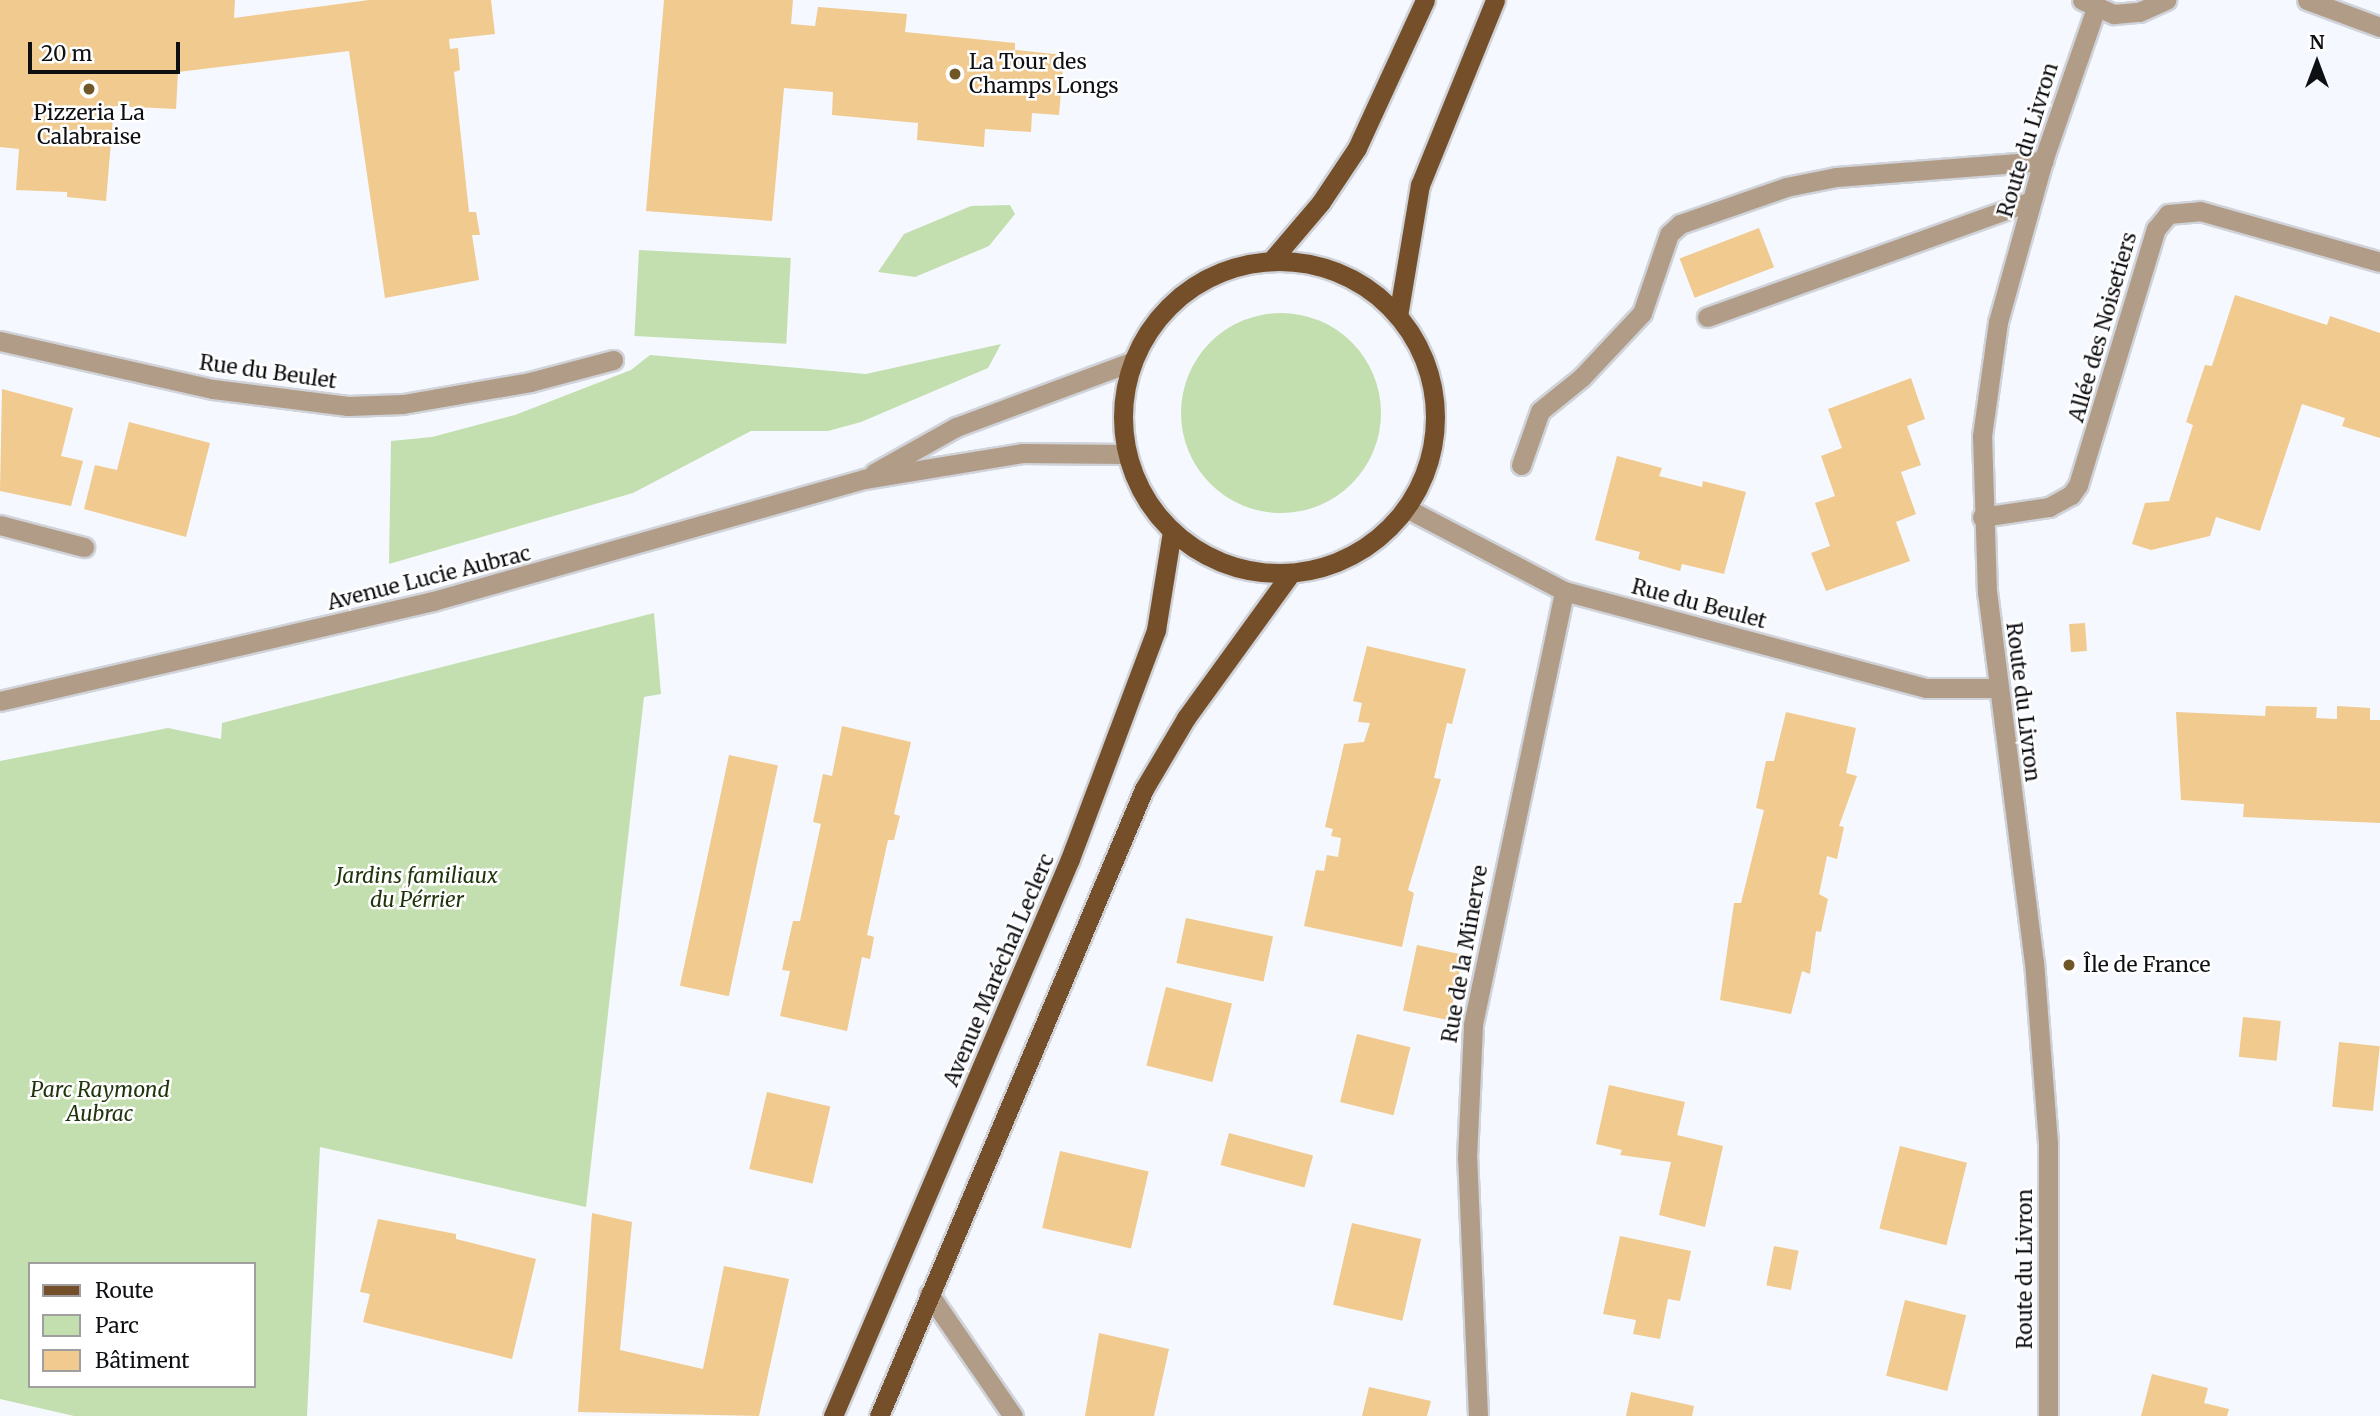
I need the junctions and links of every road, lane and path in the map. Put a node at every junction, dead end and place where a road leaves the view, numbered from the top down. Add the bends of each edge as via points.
1 (1495, 0) edge
2 (2166, 0) edge
3 (2307, 0) edge
4 (2089, 4) edge
5 (1421, 8) edge
6 (2380, 27) edge
7 (2043, 161) junction
8 (2031, 201) junction
9 (1271, 261) junction
10 (2380, 262) edge
11 (1398, 316) junction
12 (1707, 317) dead end
13 (0, 341) edge
14 (613, 360) dead end
15 (1133, 361) junction
16 (1127, 454) junction
17 (1521, 465) dead end
18 (864, 479) junction
19 (1406, 508) junction
20 (1982, 517) junction
21 (0, 525) edge
22 (1172, 530) junction
23 (84, 547) dead end
24 (1291, 573) junction
25 (1564, 591) junction
26 (1998, 688) junction
27 (0, 701) edge
28 (929, 1294) junction
29 (834, 1416) edge
30 (879, 1416) edge
31 (1013, 1416) edge
32 (1478, 1416) edge
33 (2048, 1416) edge

1 - 11 main road via 1423,175 1411,216
2 - 4 street via 2127,13
3 - 6 street
4 - 7 street, Route du Livron
5 - 9 main road via 1357,148 1321,202
7 - 8 street, Route du Livron
7 - 17 street via 1836,177 1786,187 1680,224 1663,248 1642,313 1582,377 1540,411
8 - 12 street
8 - 20 street, Route du Livron via 1998,322 1987,389
9 - 11 main road via 1307,264 1341,275 1372,292
9 - 15 main road via 1223,272 1181,296 1157,319
10 - 20 street, Allée des Noisetiers via 2200,211 2168,214 2156,229 2078,485 2061,503 2049,507
11 - 19 main road via 1424,360 1435,410 1428,461
13 - 14 street, Rue du Beulet via 213,389 348,406 403,404 530,382
15 - 16 main road via 1123,410
15 - 18 street, Avenue Lucie Aubrac via 957,427
16 - 18 street, Avenue Lucie Aubrac via 1022,453
16 - 22 main road via 1144,496
18 - 27 street, Avenue Lucie Aubrac via 433,601
19 - 24 main road via 1384,533 1356,552 1325,566
19 - 25 street, Rue du Beulet
20 - 26 street, Route du Livron
21 - 23 street
22 - 24 main road via 1219,561 1254,571
22 - 29 main road, Avenue Maréchal Leclerc via 1160,615 1075,846
24 - 28 main road via 1186,718 1144,789
25 - 26 street, Rue du Beulet via 1926,688
25 - 32 street, Rue de la Minerve via 1473,1024 1467,1158
26 - 33 street, Route du Livron via 2034,963 2048,1143
28 - 30 main road
28 - 31 street

